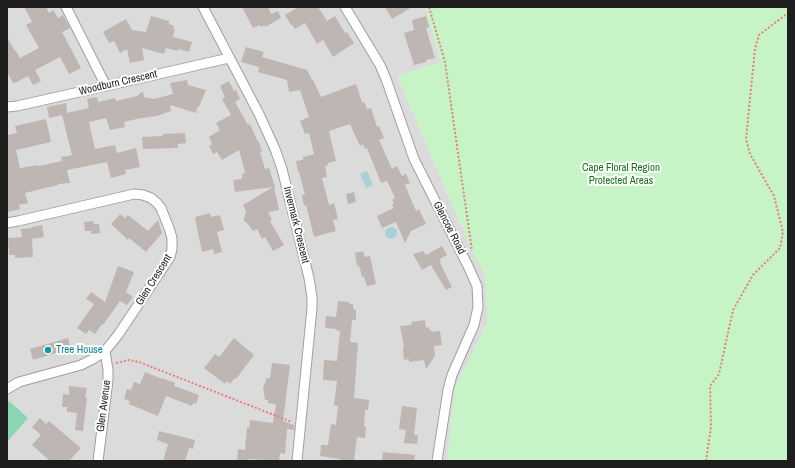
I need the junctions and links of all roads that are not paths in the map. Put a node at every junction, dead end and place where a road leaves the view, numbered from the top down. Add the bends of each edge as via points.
1 (66, 7) edge
2 (203, 7) edge
3 (345, 7) edge
4 (229, 58) junction
5 (106, 86) junction
6 (7, 107) edge
7 (7, 223) edge
8 (105, 351) junction
9 (7, 389) edge
10 (98, 461) edge
11 (297, 461) edge
12 (437, 461) edge

1 - 5 street
2 - 4 street, Invermark Crescent
3 - 12 street, Glencoe Road via 380,65 414,159 477,286 478,307 474,325 452,375
4 - 5 street, Woodburn Crescent
4 - 11 street, Invermark Crescent via 260,114 275,148 309,278 312,308
5 - 6 street, Woodburn Crescent
7 - 8 street, Glen Crescent via 134,194 151,198 161,208 172,238 170,257
8 - 9 street, Glen Crescent via 81,365 19,382
8 - 10 street, Glen Avenue via 108,380

